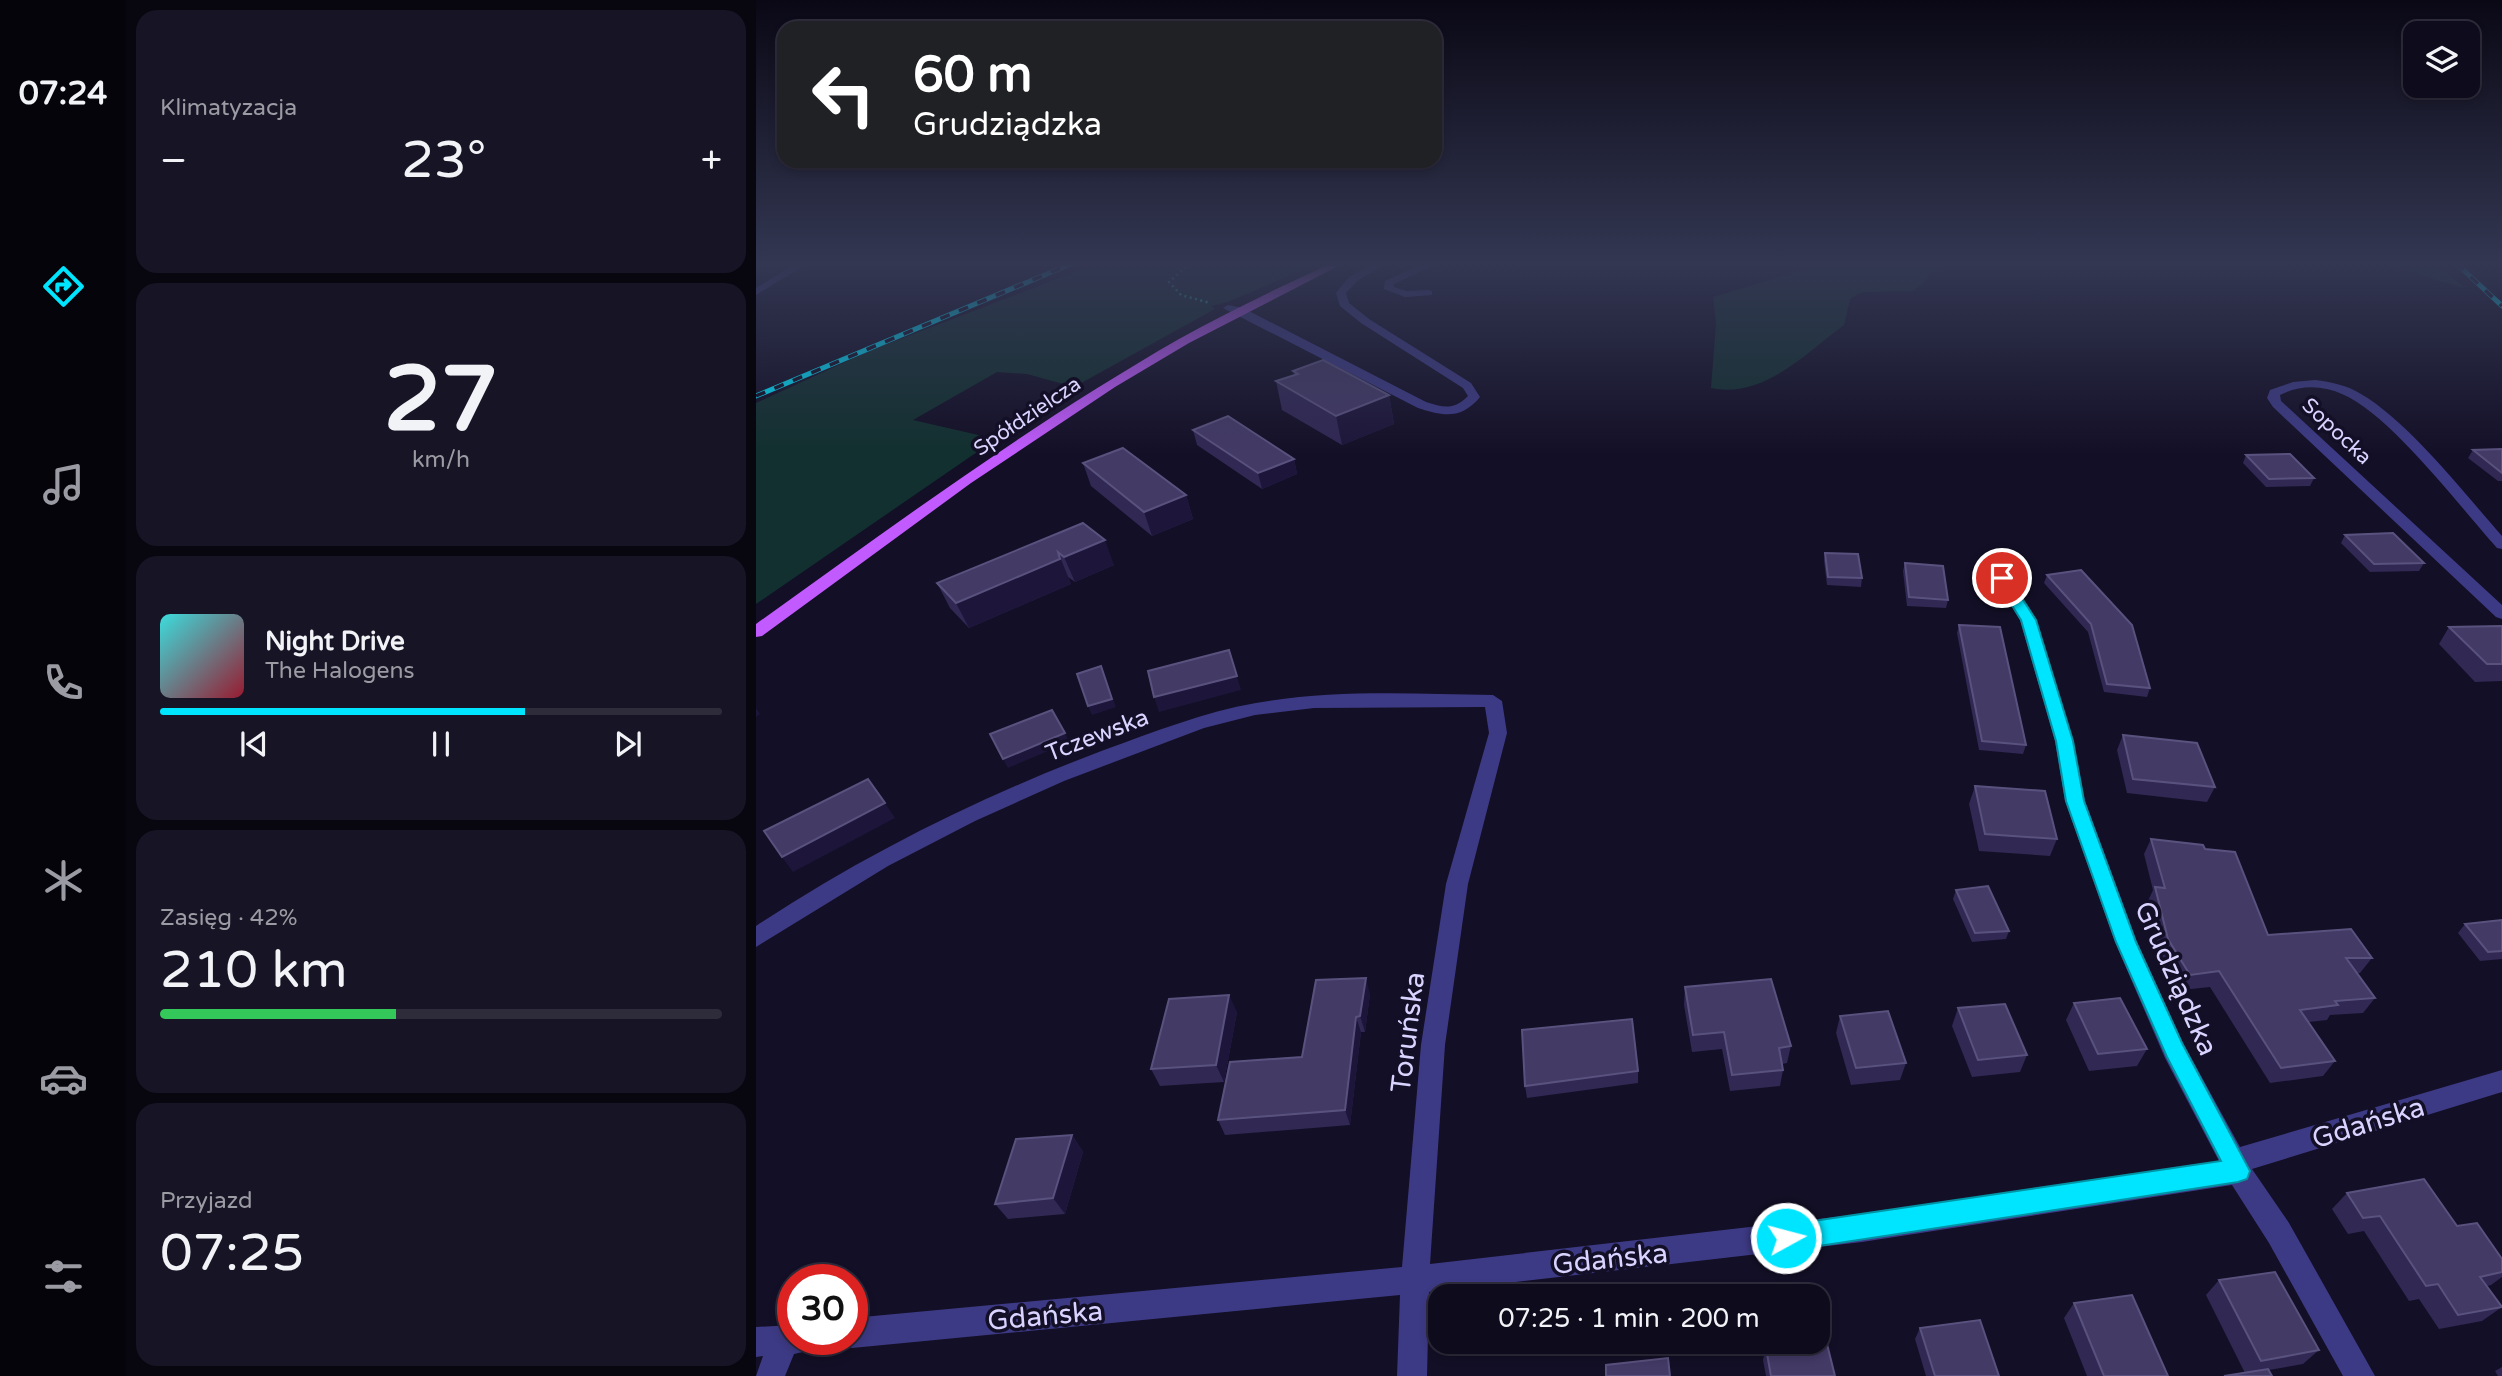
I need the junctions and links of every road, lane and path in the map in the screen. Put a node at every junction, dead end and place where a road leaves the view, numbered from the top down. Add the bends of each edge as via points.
1 (1203, 327) edge
2 (1270, 327) edge
3 (1375, 327) edge
4 (2502, 545) edge
5 (2002, 578) dead end
6 (2502, 614) edge
7 (756, 632) edge
8 (1493, 701) joint
9 (756, 938) edge
10 (2502, 1081) edge
11 (2236, 1166) junction
12 (1415, 1281) junction
13 (868, 1332) edge
14 (777, 1355) edge
15 (770, 1376) edge
16 (1412, 1376) edge
17 (2360, 1376) edge

1 - 7 main road, Spółdzielcza via 938,501
2 - 3 street via 1422,405 1445,412 1464,407 1474,397 1467,386
4 - 6 street, Sopocka via 2413,445 2356,395 2304,383 2288,384 2274,393 2277,404
5 - 11 street, Grudziądzka via 2028,620 2039,651 2075,801 2126,942 2174,1050
8 - 9 street, Tczewska via 1356,699 1256,709 1205,721 978,810 892,854
8 - 12 street, Toruńska via 1497,733 1457,884 1433,1045
10 - 11 street, Gdańska
11 - 12 street, Gdańska via 1811,1235
11 - 17 street, Grudziądzka
12 - 13 street, Gdańska
12 - 16 street, Toruńska
14 - 15 street

